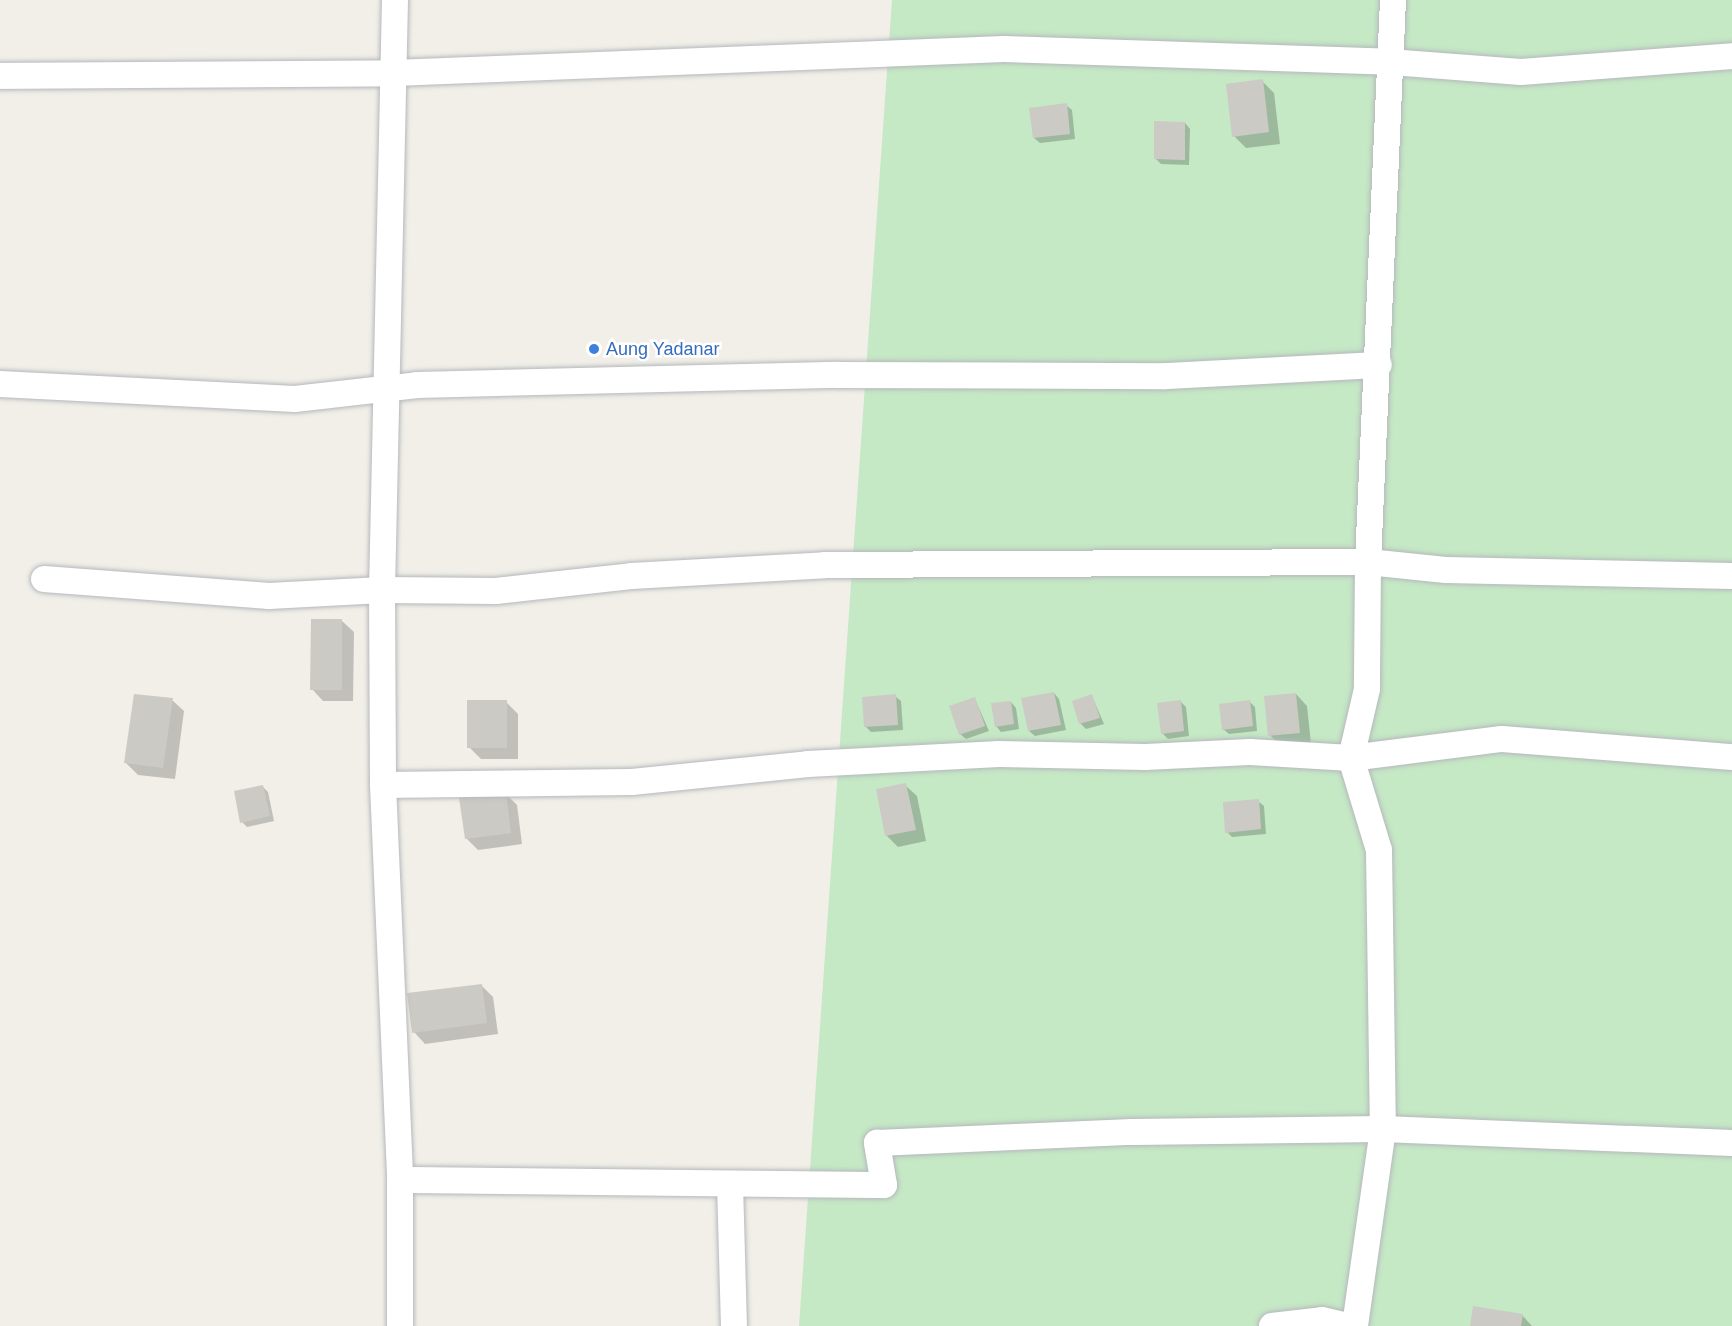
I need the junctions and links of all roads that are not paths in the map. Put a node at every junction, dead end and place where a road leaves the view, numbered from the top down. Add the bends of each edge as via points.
1 (395, 0) edge
2 (1393, 0) edge
3 (1732, 56) edge
4 (1390, 62) junction
5 (394, 73) junction
6 (0, 76) edge
7 (1379, 365) junction
8 (0, 384) edge
9 (386, 386) junction
10 (1368, 562) junction
11 (1732, 576) edge
12 (44, 579) dead end
13 (382, 591) junction
14 (1732, 757) edge
15 (1351, 758) junction
16 (383, 785) junction
17 (1383, 1129) junction
18 (1732, 1143) edge
19 (400, 1180) junction
20 (730, 1184) junction
21 (400, 1326) edge
22 (734, 1326) edge
23 (1272, 1326) edge
24 (1347, 1326) edge
25 (1355, 1326) edge

1 - 5 street
2 - 4 street
3 - 4 street via 1521,72
4 - 5 street via 1004,50
4 - 7 street
5 - 6 street
5 - 9 street
7 - 9 street via 1166,376 838,375
7 - 10 street
8 - 9 street via 295,399
9 - 13 street
10 - 11 street via 1446,570
10 - 13 street via 825,565 631,576 496,591
10 - 15 street via 1366,689
12 - 13 street via 269,597
13 - 16 street
14 - 15 street via 1502,739
15 - 16 street via 1250,752 1145,757 999,754 808,764 632,782
15 - 17 street via 1379,850
16 - 19 street
17 - 18 street
17 - 20 street via 1132,1132 877,1143 884,1185
17 - 25 street
19 - 20 street via 609,1179
19 - 21 street
20 - 22 street
23 - 24 street via 1322,1320

